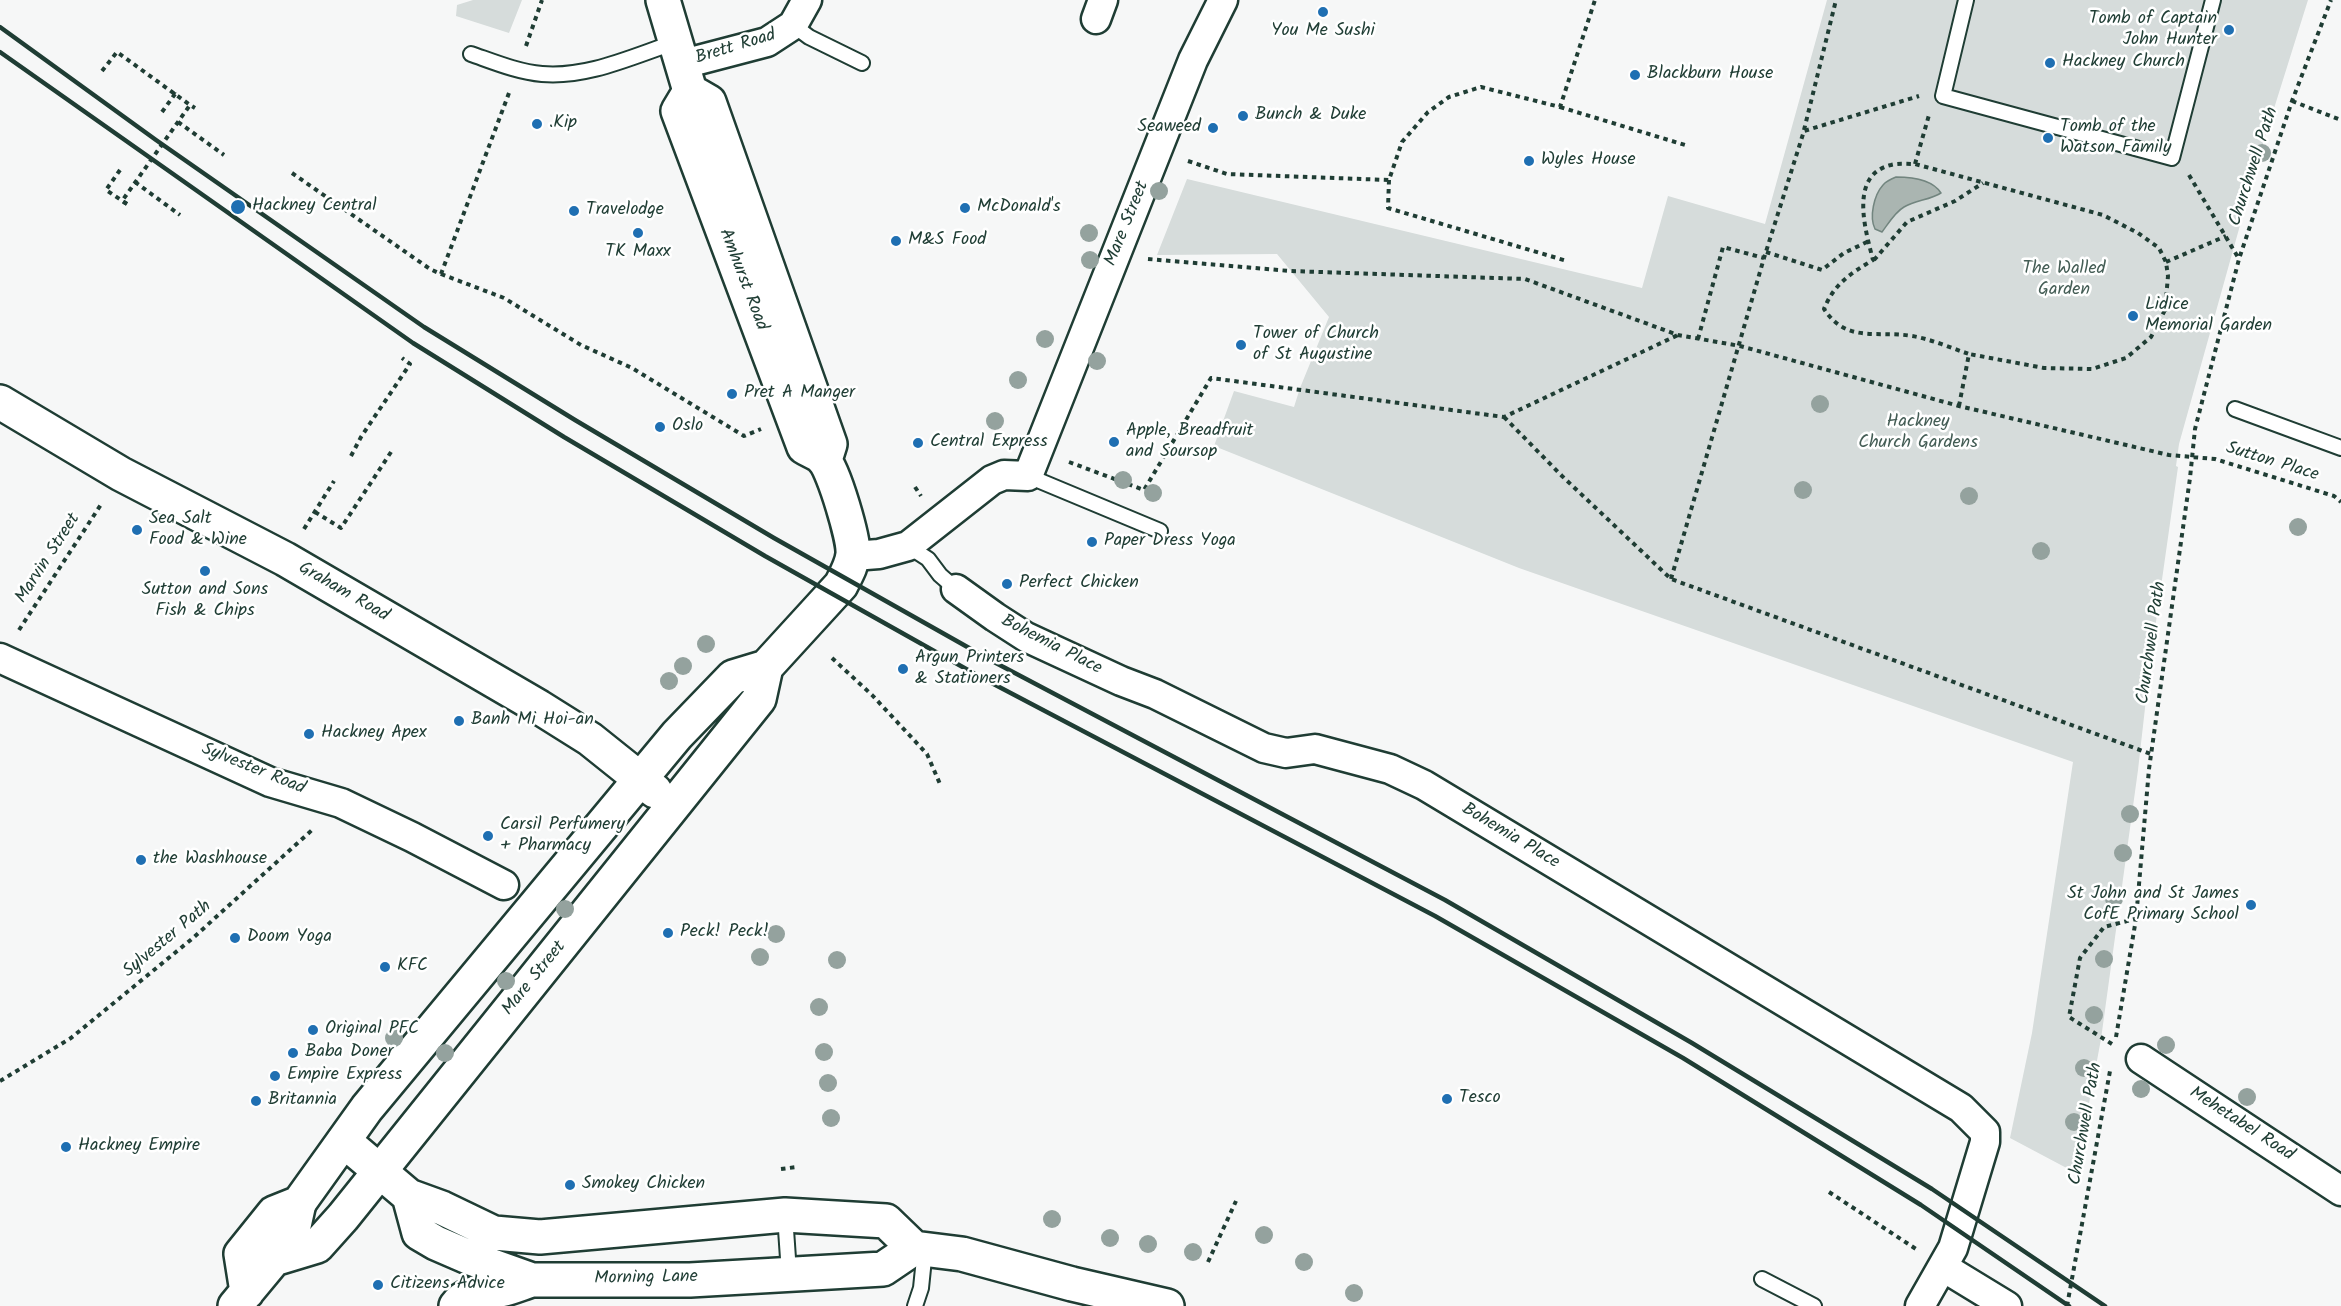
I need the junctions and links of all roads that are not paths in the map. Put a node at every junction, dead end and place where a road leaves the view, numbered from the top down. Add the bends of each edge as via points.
1 (663, 0) edge
2 (807, 0) edge
3 (1223, 0) edge
4 (1966, 0) edge
5 (2213, 0) edge
6 (793, 25) junction
7 (471, 54) dead end
8 (862, 63) dead end
9 (683, 66) junction
10 (0, 402) edge
11 (2235, 409) dead end
12 (2341, 448) edge
13 (1028, 476) junction
14 (1160, 531) dead end
15 (908, 546) junction
16 (853, 555) junction
17 (956, 589) joint
18 (0, 658) edge
19 (766, 667) junction
20 (639, 778) junction
21 (673, 806) junction
22 (504, 885) dead end
23 (2141, 1059) dead end
24 (344, 1141) junction
25 (381, 1171) junction
26 (2341, 1191) edge
27 (409, 1196) junction
28 (299, 1203) junction
29 (785, 1215) junction
30 (920, 1248) junction
31 (1948, 1258) junction
32 (274, 1259) junction
33 (789, 1273) junction
34 (1762, 1279) dead end
35 (532, 1280) junction
36 (241, 1299) edge
37 (456, 1306) edge
38 (915, 1306) edge
39 (1167, 1306) edge
40 (1814, 1306) edge
41 (1920, 1306) edge
42 (2007, 1306) edge

1 - 9 main road
2 - 6 street, Brett Road
3 - 13 street, Mare Street via 1193,60
4 - 5 lane via 1938,95 2172,158
6 - 8 lane
6 - 9 street, Brett Road via 767,42
7 - 9 lane via 529,72 568,74
9 - 16 main road, Amhurst Road via 709,102 830,444 825,460 842,502
10 - 20 main road, Graham Road via 121,474 285,559 467,665 590,739
11 - 12 lane
13 - 14 lane
13 - 15 street via 1004,475 992,480
15 - 16 street via 879,554
15 - 17 lane, Bohemia Place via 928,559
16 - 19 main road via 841,585
17 - 31 street, Bohemia Place via 1026,636 1264,748 1286,753 1315,749 1390,770 1424,785 1961,1108 1985,1132 1985,1142
18 - 22 street, Sylvester Road via 270,782 341,803
19 - 20 main road via 733,677
19 - 21 main road, Mare Street via 759,699
20 - 21 main road, Graham Road
20 - 24 main road
21 - 25 main road, Mare Street
23 - 26 street, Mehetabel Road
24 - 25 main road
24 - 28 main road
25 - 27 main road
25 - 32 main road, Mare Street via 317,1246
27 - 29 main road via 478,1227 510,1236 540,1237
27 - 35 main road, Morning Lane via 419,1233 473,1259
28 - 32 main road via 294,1226
28 - 36 main road via 274,1213 241,1254
29 - 30 main road via 886,1221
29 - 33 lane
30 - 33 main road, Morning Lane via 884,1269
30 - 38 lane via 921,1288
30 - 39 main road via 962,1254
31 - 41 street, Bohemia Place
31 - 42 street
32 - 36 main road
33 - 35 main road, Morning Lane via 690,1280
34 - 40 lane
35 - 37 main road via 476,1293 462,1298

